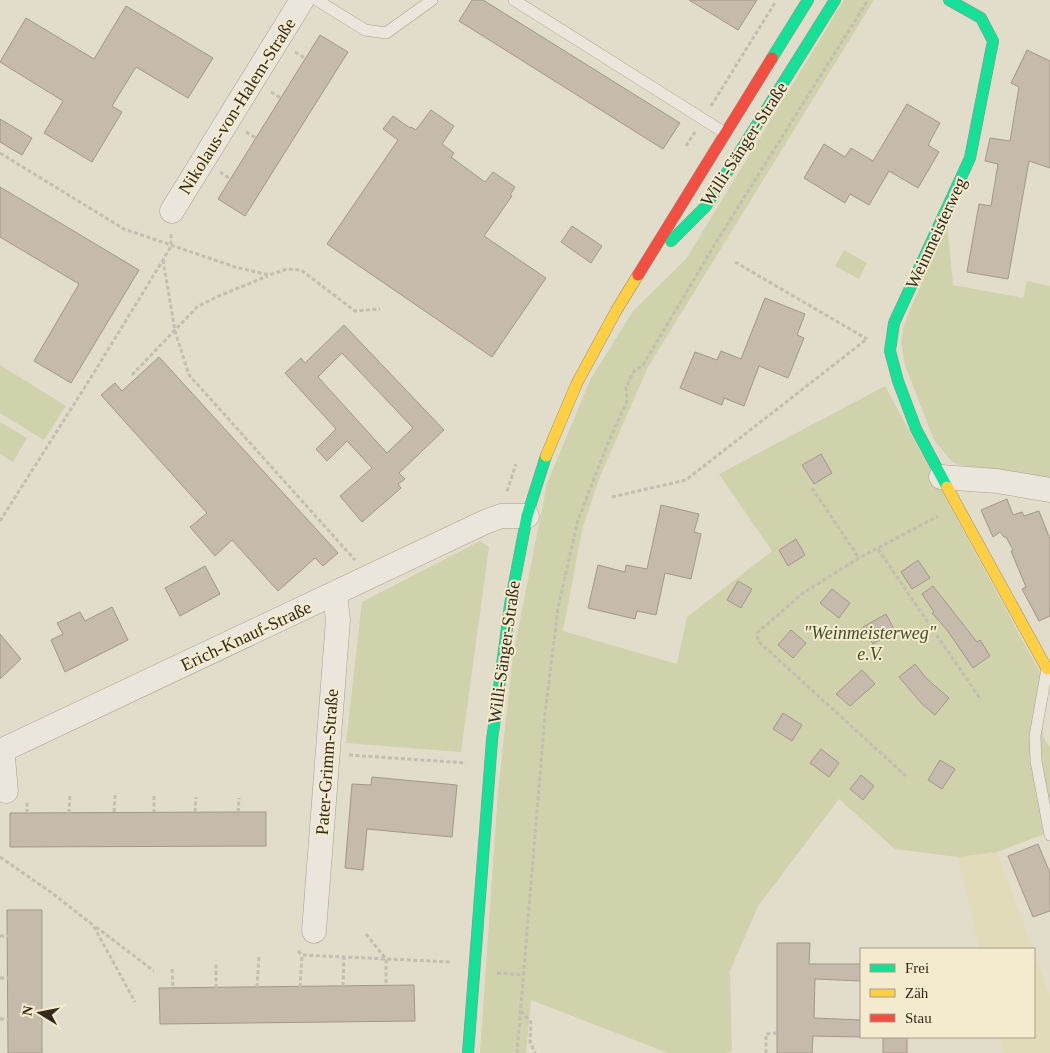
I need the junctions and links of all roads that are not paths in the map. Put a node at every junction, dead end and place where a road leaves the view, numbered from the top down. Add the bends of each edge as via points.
1 (302, 0) edge
2 (316, 0) edge
3 (432, 0) edge
4 (514, 0) edge
5 (808, 0) edge
6 (835, 0) edge
7 (949, 0) edge
8 (725, 133) junction
9 (172, 211) dead end
10 (637, 276) junction
11 (941, 477) junction
12 (1050, 490) edge
13 (527, 516) junction
14 (335, 594) junction
15 (1047, 669) joint
16 (6, 791) dead end
17 (1050, 835) edge
18 (314, 930) dead end
19 (468, 1053) edge

1 - 9 street, Nikolaus-von-Halem-Straße
2 - 3 lane via 365,30 386,33
4 - 8 lane, Willi-Sänger-Straße
5 - 8 main road, Willi-Sänger-Straße
6 - 10 main road, Willi-Sänger-Straße via 706,206
7 - 11 main road, Weinmeisterweg via 981,18 993,41 970,158 894,323 890,351 916,429
8 - 10 main road, Willi-Sänger-Straße
10 - 13 main road, Willi-Sänger-Straße via 577,383 546,456
11 - 12 street via 997,480
11 - 15 main road, Weinmeisterweg
13 - 14 street, Erich-Knauf-Straße via 501,516 485,522
13 - 19 main road, Willi-Sänger-Straße via 510,605 492,740
14 - 16 street, Erich-Knauf-Straße via 5,749
14 - 18 street, Pater-Grimm-Straße via 338,620
15 - 17 lane, Weinmeisterweg via 1036,736 1036,761

